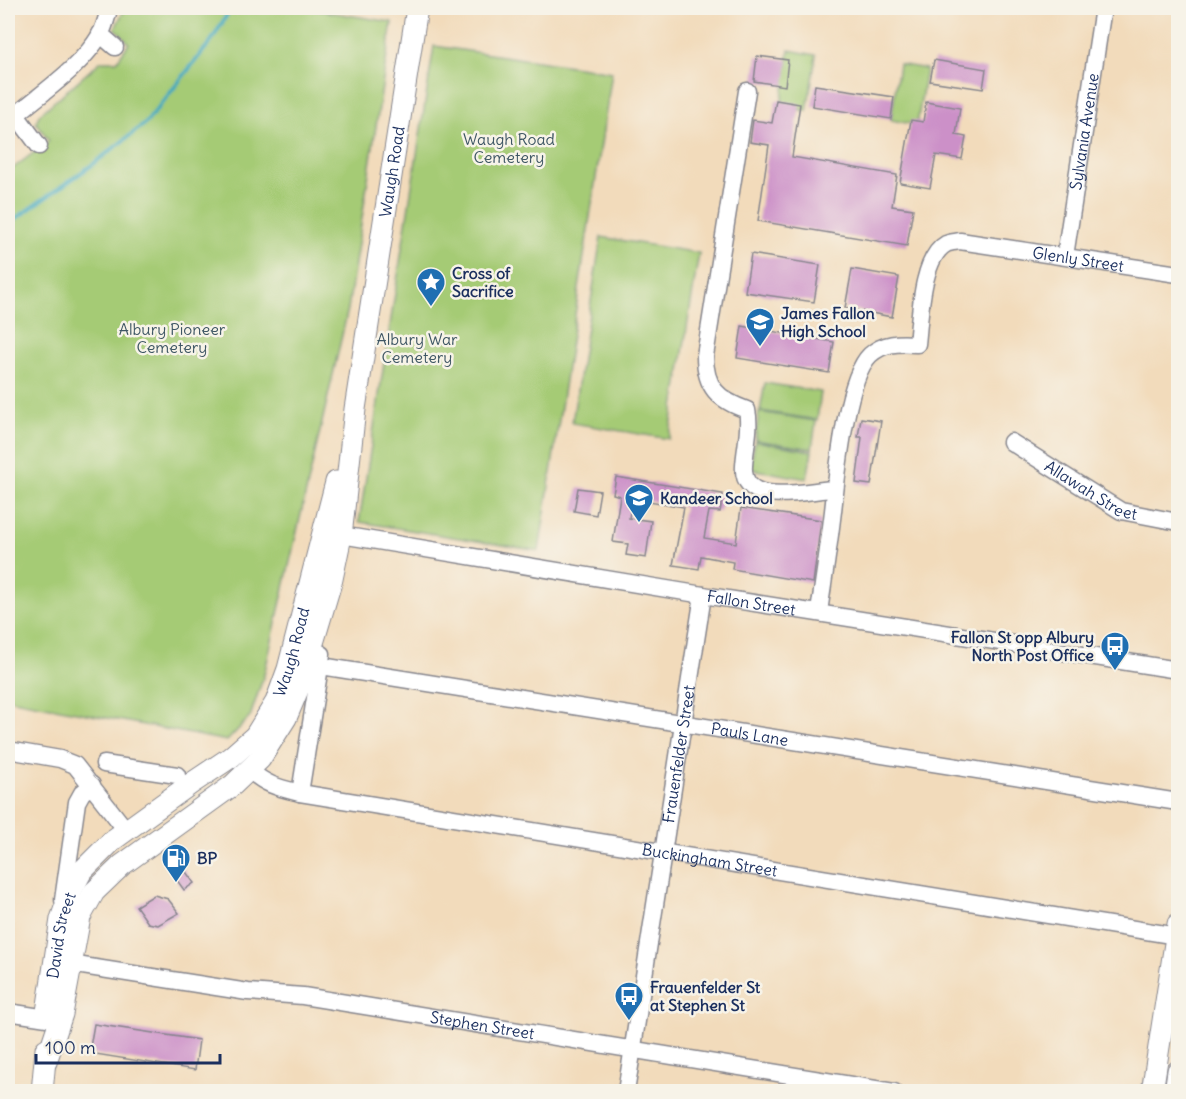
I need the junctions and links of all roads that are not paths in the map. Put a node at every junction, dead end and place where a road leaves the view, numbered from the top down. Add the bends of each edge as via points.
1 (417, 8) edge
2 (1103, 8) edge
3 (108, 13) dead end
4 (100, 34) junction
5 (115, 48) dead end
6 (747, 91) dead end
7 (12, 112) edge
8 (39, 146) dead end
9 (1065, 256) junction
10 (1179, 274) edge
11 (1011, 442) dead end
12 (835, 489) junction
13 (1179, 522) edge
14 (332, 534) junction
15 (703, 595) junction
16 (819, 612) junction
17 (316, 657) junction
18 (1179, 669) edge
19 (683, 724) junction
20 (8, 750) edge
21 (249, 770) junction
22 (177, 775) dead end
23 (91, 783) junction
24 (300, 793) junction
25 (1179, 802) edge
26 (126, 830) junction
27 (142, 850) junction
28 (662, 853) junction
29 (61, 919) junction
30 (1178, 930) edge
31 (70, 964) junction
32 (8, 1012) edge
33 (46, 1018) junction
34 (633, 1049) junction
35 (46, 1062) junction
36 (1179, 1071) edge
37 (42, 1092) edge
38 (626, 1092) edge
39 (894, 1092) edge
40 (1152, 1092) edge
41 (1175, 1092) edge

1 - 14 main road, Waugh Road
2 - 9 street, Sylvania Avenue
3 - 4 street
4 - 5 street
4 - 7 street via 59,81
6 - 12 street via 705,372 710,386 720,396 747,410 744,476 749,485 769,495
7 - 8 street
9 - 10 street, Glenly Street
9 - 12 street, Glenly Street via 960,241 945,245 933,258 926,280 917,344 882,346 868,356 860,369 851,392
11 - 13 street, Allawah Street via 1121,511
12 - 16 street
14 - 15 street, Fallon Street
14 - 17 main road, Waugh Road via 332,579
14 - 26 main road, Waugh Road via 276,702 255,736
15 - 16 street, Fallon Street
15 - 19 street, Frauenfelder Street
16 - 18 street, Fallon Street
17 - 19 street, Pauls Lane
17 - 21 main road, Waugh Road via 269,748
17 - 24 street, Waugh Road
19 - 25 street, Pauls Lane
19 - 28 street, Frauenfelder Street
20 - 23 street via 68,761
21 - 24 street, Buckingham Street via 274,787
21 - 27 main road, Waugh Road
22 - 23 street via 109,765
23 - 26 street
23 - 29 street via 77,802
24 - 28 street, Buckingham Street
26 - 27 main road
26 - 29 main road, David Street via 82,871
27 - 31 main road, David Street via 105,880 86,905
28 - 30 street, Buckingham Street
28 - 34 street, Frauenfelder Street
29 - 33 main road, David Street
30 - 40 main road
31 - 34 street, Stephen Street via 248,992 303,996
31 - 35 main road, David Street via 62,1014
32 - 33 street
33 - 35 main road, David Street
34 - 38 street, Frauenfelder Street
34 - 39 street, Stephen Street
35 - 37 main road, David Street
36 - 41 main road

